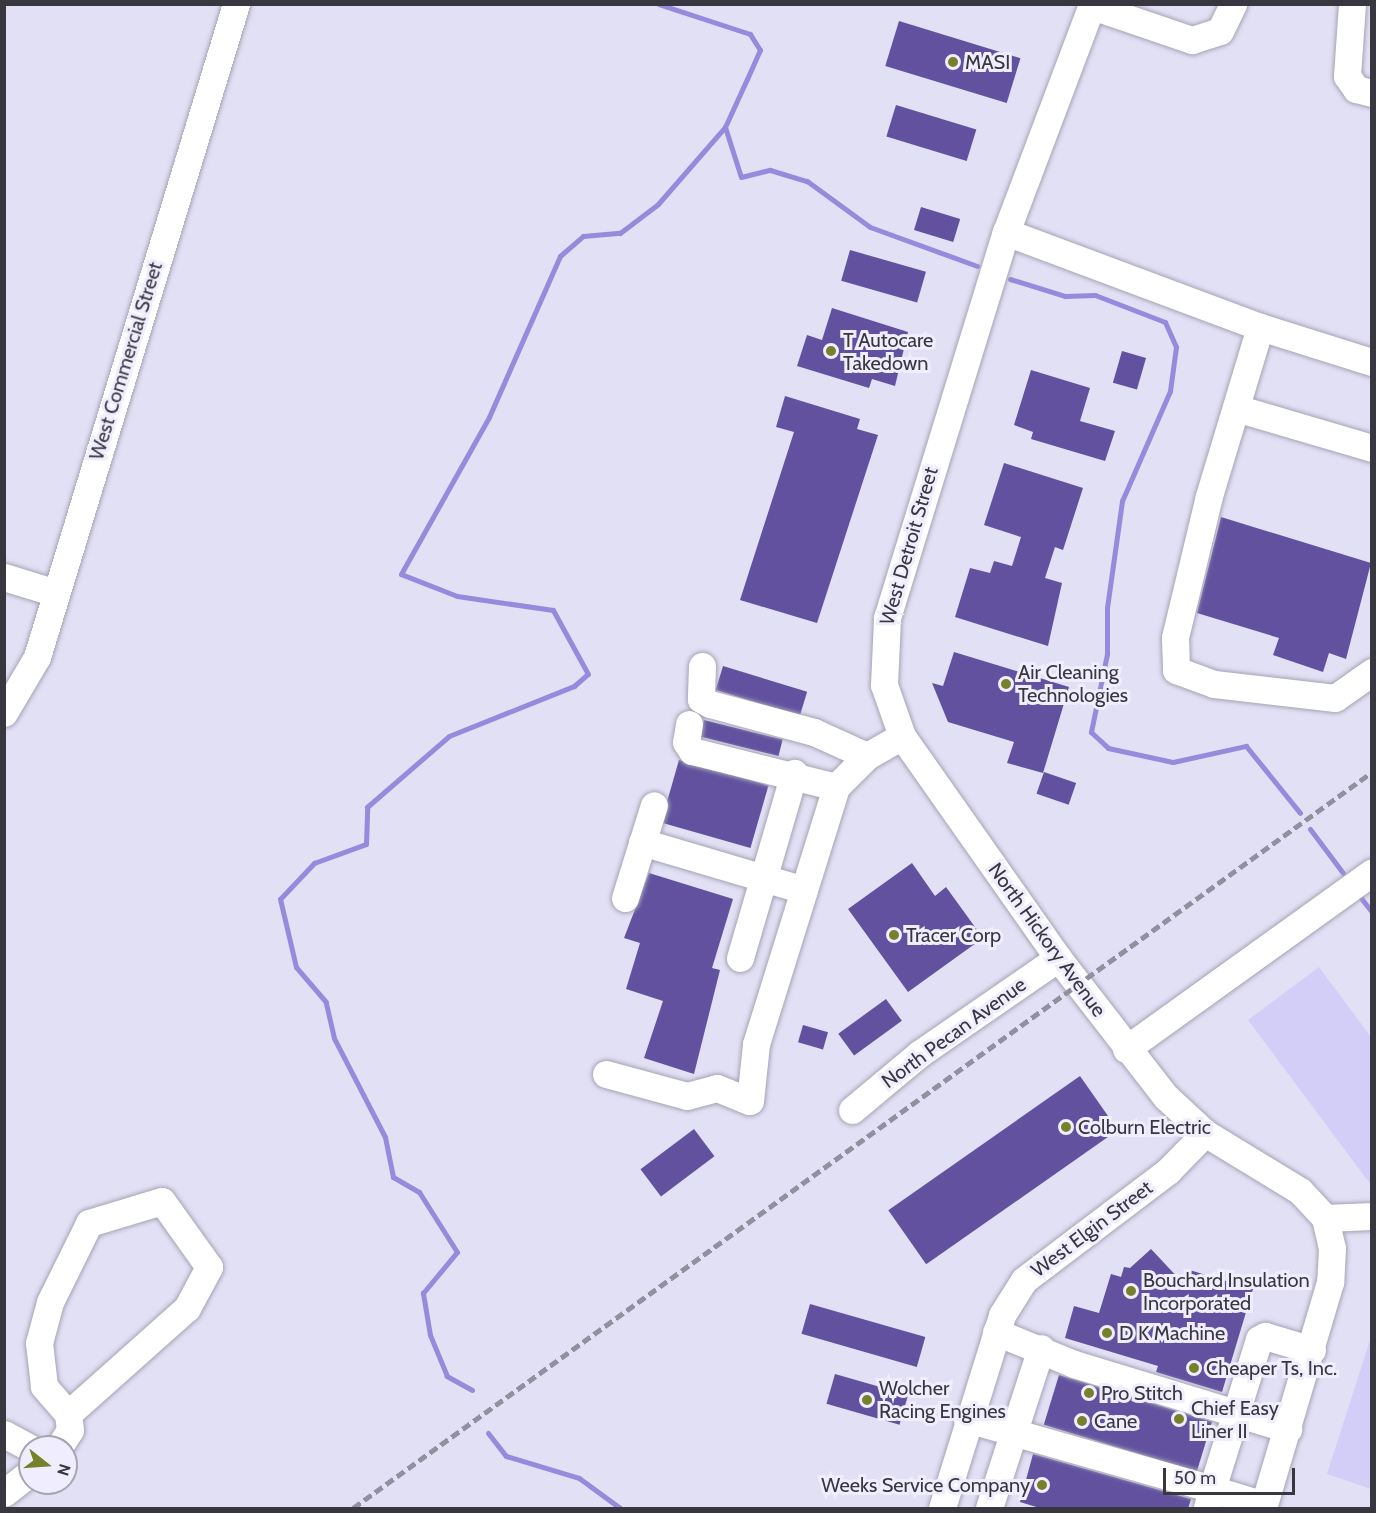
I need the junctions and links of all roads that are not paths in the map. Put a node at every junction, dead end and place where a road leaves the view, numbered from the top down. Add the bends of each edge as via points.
1 (236, 4) edge
2 (1233, 4) edge
3 (1352, 4) edge
4 (1092, 5) edge
5 (1371, 93) edge
6 (1006, 232) junction
7 (1260, 327) junction
8 (1371, 362) edge
9 (1236, 408) junction
10 (1371, 448) edge
11 (4, 577) edge
12 (56, 593) junction
13 (702, 666) dead end
14 (1371, 672) edge
15 (4, 713) edge
16 (689, 724) dead end
17 (902, 736) junction
18 (867, 756) junction
19 (794, 773) junction
20 (837, 787) junction
21 (654, 805) dead end
22 (642, 842) junction
23 (1371, 872) edge
24 (761, 879) junction
25 (804, 890) junction
26 (625, 898) dead end
27 (740, 958) dead end
28 (1058, 958) junction
29 (1126, 1049) junction
30 (606, 1074) dead end
31 (852, 1110) dead end
32 (1205, 1133) junction
33 (1371, 1216) edge
34 (1324, 1218) junction
35 (996, 1332) junction
36 (1041, 1348) junction
37 (1312, 1350) junction
38 (68, 1413) junction
39 (1236, 1413) junction
40 (968, 1419) junction
41 (1014, 1428) junction
42 (1288, 1429) junction
43 (4, 1434) edge
44 (67, 1435) edge
45 (18, 1442) edge
46 (18, 1482) edge
47 (4, 1493) edge
48 (1210, 1499) edge
49 (944, 1501) edge
50 (1263, 1507) edge
51 (993, 1508) edge

1 - 12 street, West Commercial Street
2 - 4 street via 1220,32 1192,40
3 - 5 street via 1347,76 1356,89
4 - 6 street, West Detroit Street
6 - 7 street
6 - 17 street, West Detroit Street via 886,618 884,685
7 - 8 street
7 - 9 street
9 - 10 street
9 - 14 street via 1175,638 1176,670 1214,684 1335,698
11 - 12 street
12 - 15 street, West Commercial Street via 37,657
13 - 18 street via 701,699 710,704 824,735
16 - 19 street via 686,742 692,751 772,774
17 - 18 street
17 - 28 street, North Hickory Avenue
18 - 20 street
19 - 20 street
19 - 24 street
20 - 25 street
21 - 22 street
22 - 24 street
22 - 26 street
23 - 29 street
24 - 25 street
24 - 27 street
25 - 30 street via 756,1044 750,1101 717,1088 687,1096
28 - 29 street, North Hickory Avenue
28 - 31 street, North Pecan Avenue via 919,1054
29 - 32 street, North Hickory Avenue
32 - 34 street, North Hickory Avenue via 1300,1191
32 - 35 street, West Elgin Street via 1168,1171 1024,1280
33 - 34 street via 1354,1212
34 - 37 street via 1332,1248 1330,1282
35 - 36 street
35 - 40 street, West Elgin Street
36 - 39 street
36 - 41 street
37 - 39 street via 1265,1336 1259,1339
37 - 42 street
38 - 38 street via 187,1308 209,1267 162,1201 89,1223 50,1302 39,1343 44,1386
38 - 44 street
39 - 42 street
39 - 48 street
40 - 41 street
40 - 49 street, West Elgin Street
41 - 48 street
41 - 51 street
42 - 50 street
43 - 45 street
46 - 47 street
48 - 50 street
49 - 51 street

